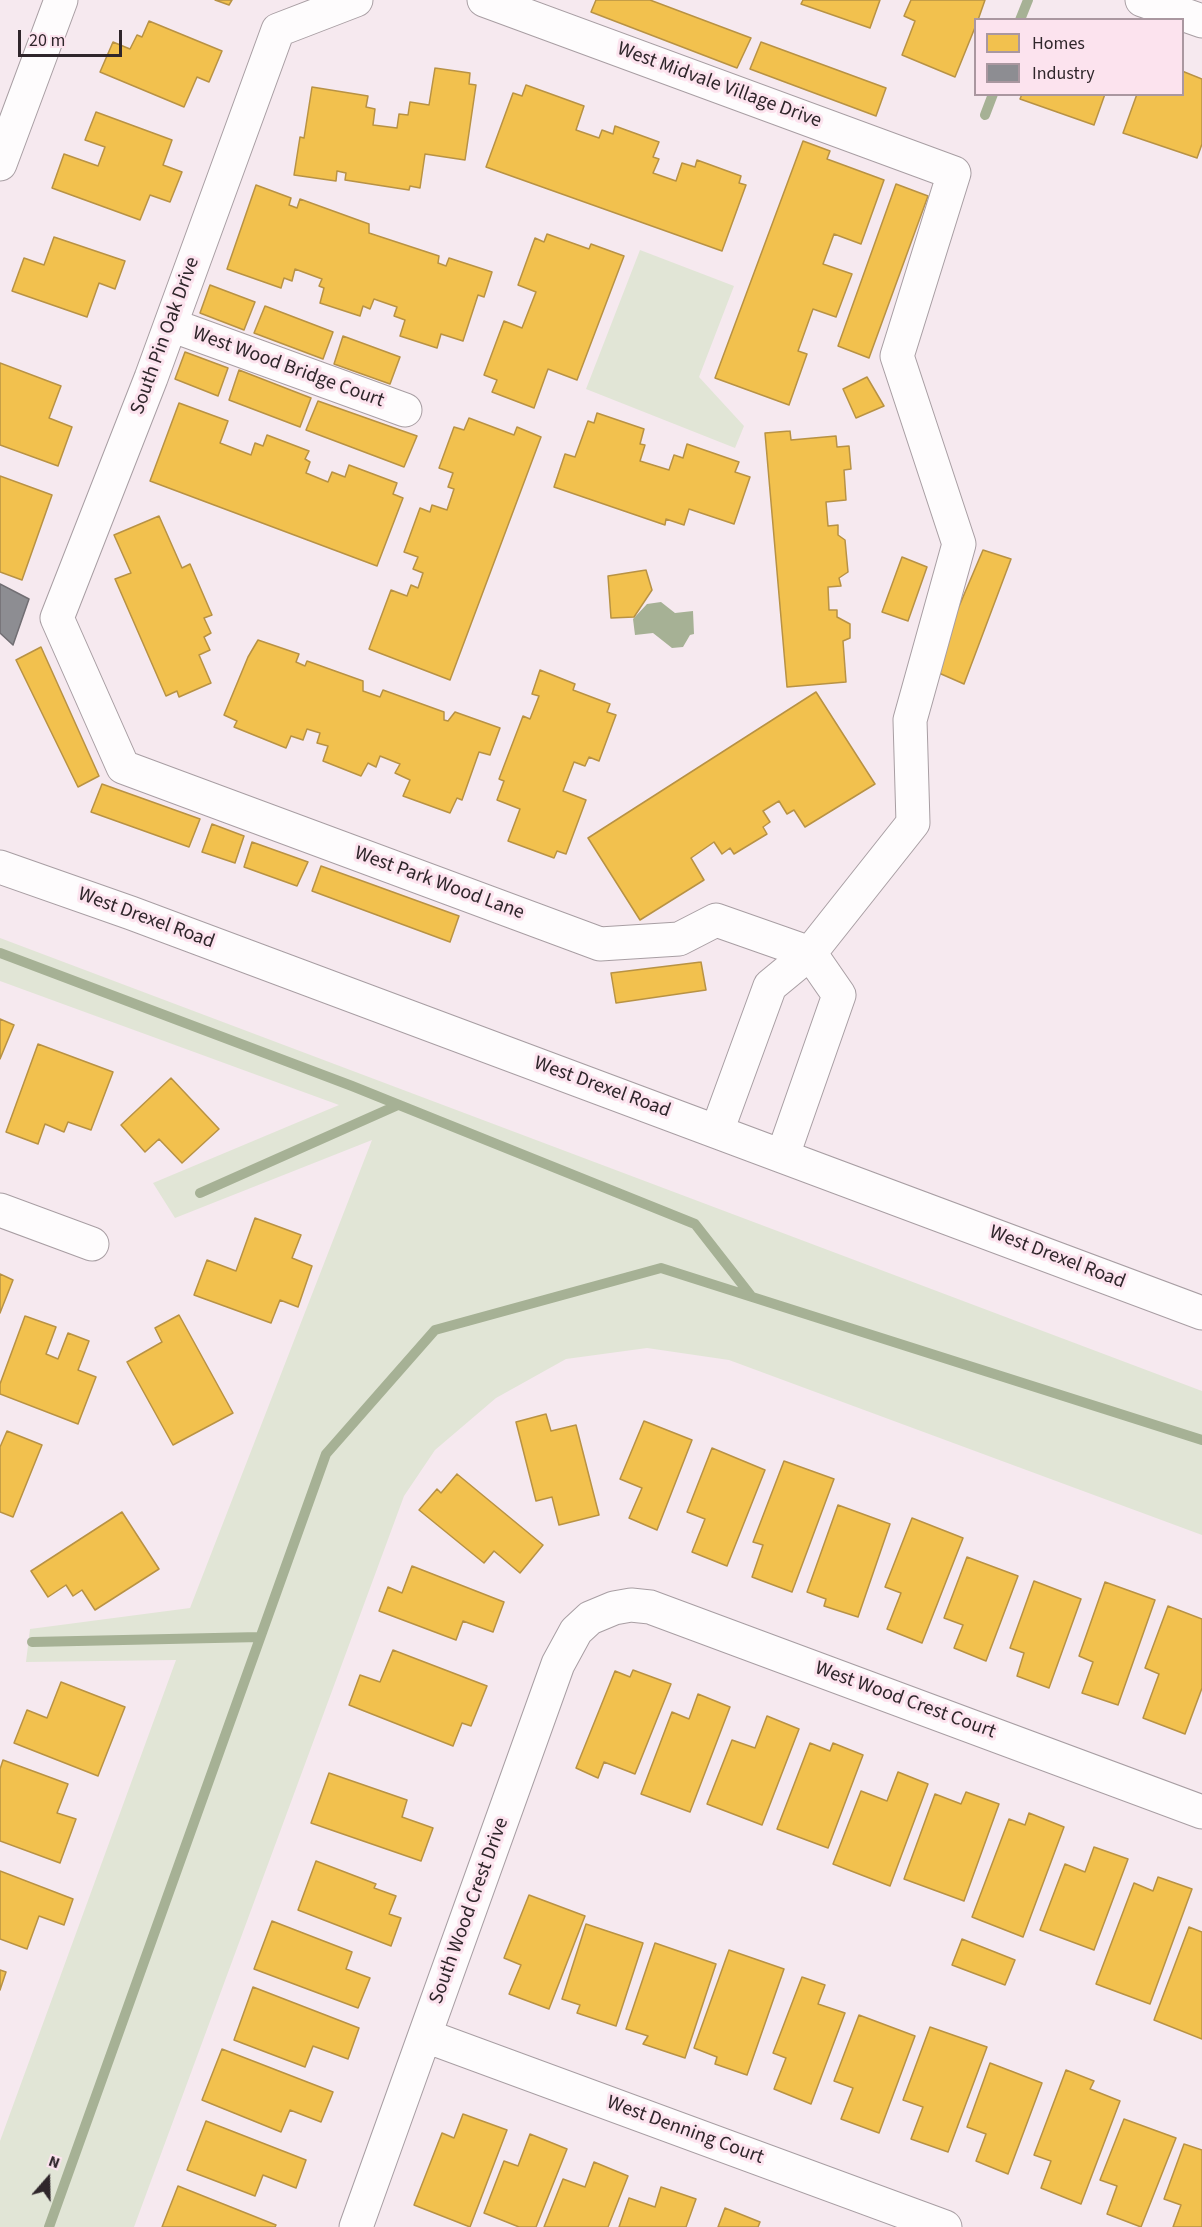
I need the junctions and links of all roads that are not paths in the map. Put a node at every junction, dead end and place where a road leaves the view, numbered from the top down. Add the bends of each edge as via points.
1 (61, 0) edge
2 (356, 0) edge
3 (484, 0) edge
4 (1142, 0) edge
5 (1202, 21) edge
6 (0, 164) edge
7 (171, 325) junction
8 (405, 410) dead end
9 (101, 716) joint
10 (0, 867) edge
11 (810, 953) junction
12 (717, 1131) junction
13 (783, 1155) junction
14 (0, 1210) edge
15 (92, 1244) dead end
16 (1202, 1313) edge
17 (602, 1600) joint
18 (1202, 1812) edge
19 (426, 2036) junction
20 (356, 2227) edge
21 (945, 2227) edge

1 - 6 street
2 - 7 street, South Pin Oak Drive via 278,30
3 - 11 street, West Midvale Village Drive via 954,173 897,356 959,544 910,720 913,823
4 - 5 street
7 - 8 street, West Wood Bridge Court
7 - 9 street, South Pin Oak Drive via 57,618
9 - 11 street, West Park Wood Lane via 123,767 600,944 679,939 716,920
10 - 12 street, West Drexel Road
11 - 12 street via 770,986
11 - 13 street via 839,994
12 - 13 street, West Drexel Road
13 - 16 street, West Drexel Road
14 - 15 street
17 - 18 street, West Wood Crest Court via 666,1612
17 - 19 street, South Wood Crest Drive via 576,1631 558,1664
19 - 20 street, South Wood Crest Drive
19 - 21 street, West Denning Court

